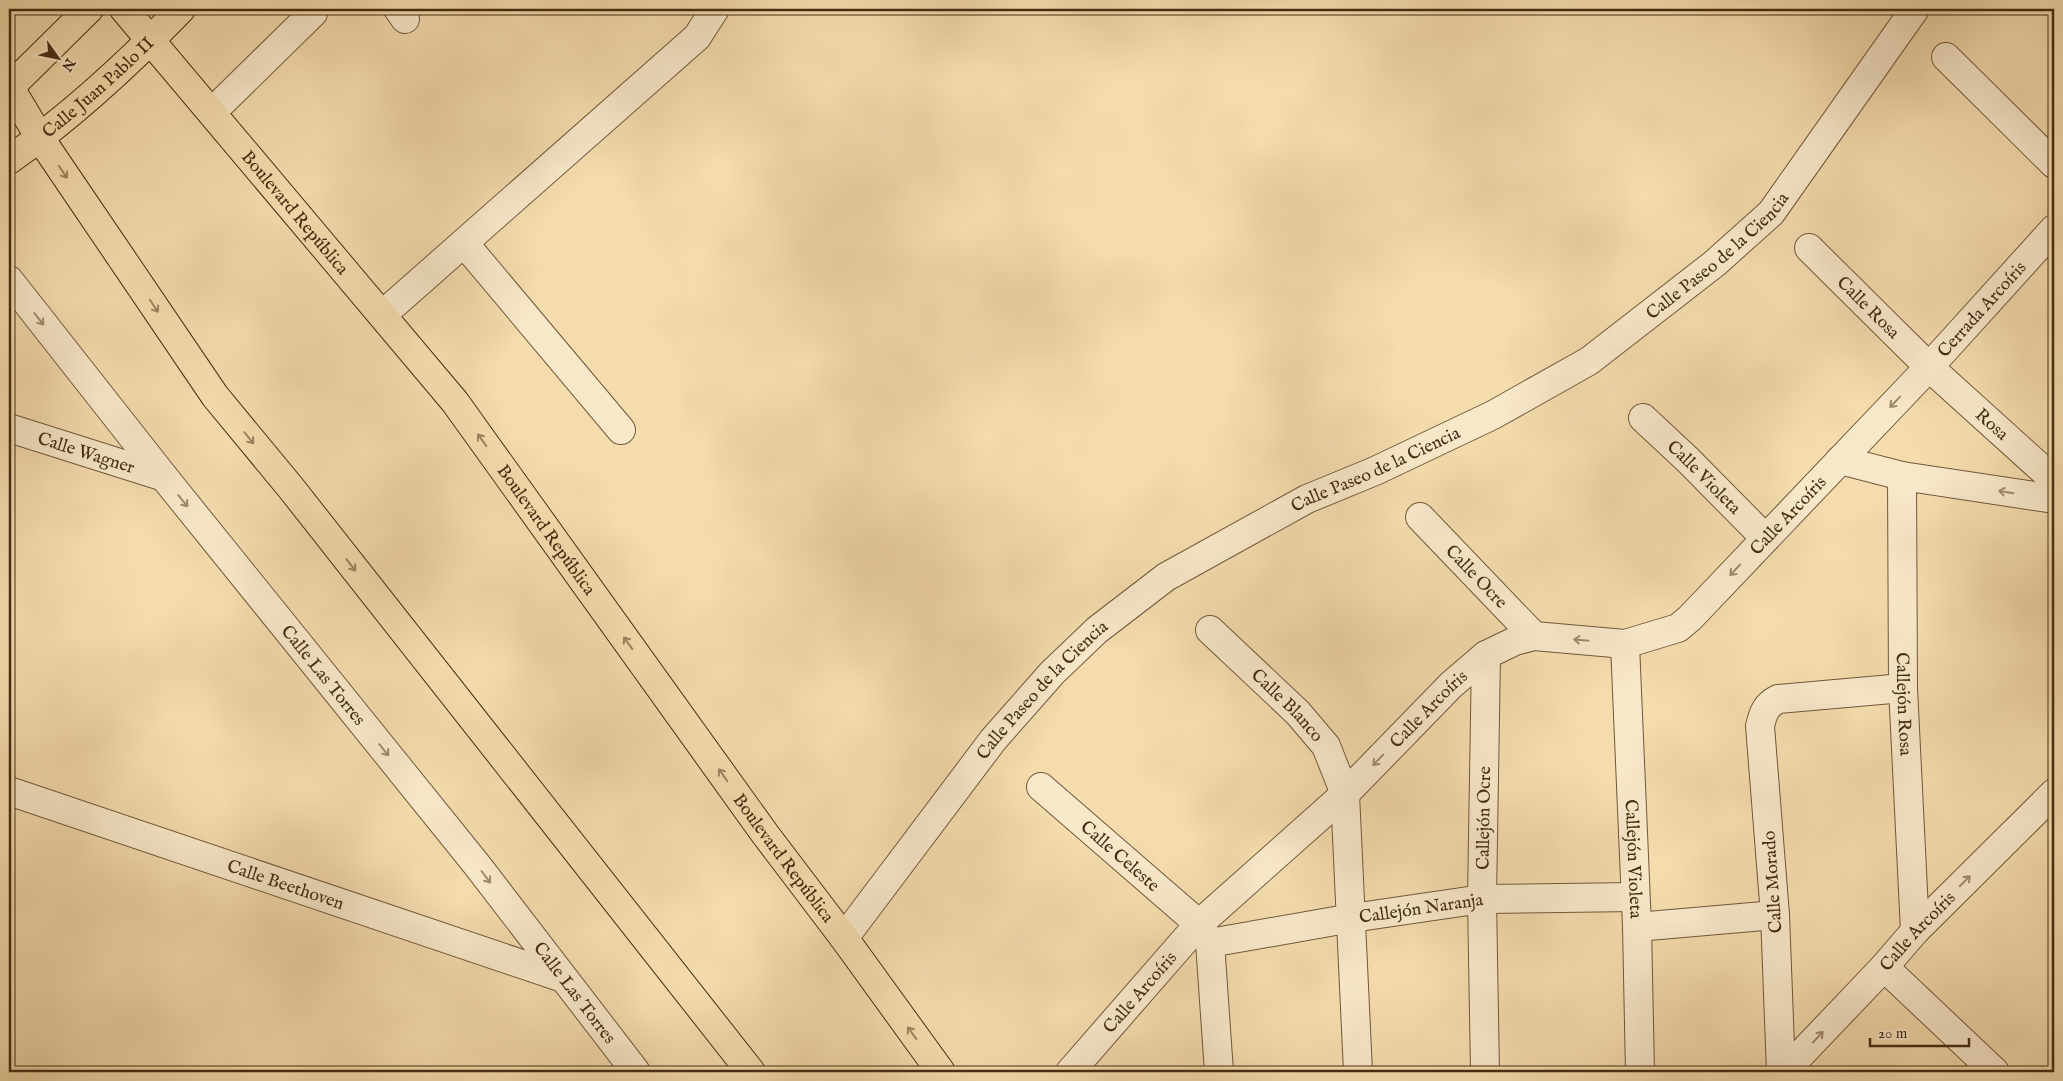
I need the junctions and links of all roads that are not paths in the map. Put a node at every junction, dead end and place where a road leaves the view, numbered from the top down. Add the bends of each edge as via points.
1 (89, 9) edge
2 (124, 9) edge
3 (181, 9) edge
4 (714, 9) edge
5 (1915, 9) edge
6 (312, 13) dead end
7 (151, 39) junction
8 (1946, 56) dead end
9 (9, 88) edge
10 (212, 112) junction
11 (40, 138) junction
12 (9, 160) edge
13 (2054, 164) edge
14 (2054, 230) edge
15 (464, 243) junction
16 (1809, 248) dead end
17 (9, 280) edge
18 (382, 315) junction
19 (1929, 367) junction
20 (1643, 418) dead end
21 (9, 428) edge
22 (621, 430) dead end
23 (1840, 460) junction
24 (1902, 476) junction
25 (164, 477) junction
26 (2054, 480) edge
27 (2054, 499) edge
28 (1420, 517) dead end
29 (1765, 538) junction
30 (1210, 630) dead end
31 (1534, 636) junction
32 (1625, 644) junction
33 (1486, 655) junction
34 (1903, 688) junction
35 (1042, 787) dead end
36 (9, 794) edge
37 (1345, 794) junction
38 (2053, 798) edge
39 (1635, 897) junction
40 (1482, 899) junction
41 (1775, 915) junction
42 (1352, 918) junction
43 (1637, 927) junction
44 (1914, 931) junction
45 (1204, 934) junction
46 (844, 938) junction
47 (1884, 967) junction
48 (563, 978) junction
49 (636, 1072) edge
50 (751, 1072) edge
51 (941, 1072) edge
52 (1070, 1072) edge
53 (1219, 1072) edge
54 (1358, 1072) edge
55 (1485, 1072) edge
56 (1640, 1072) edge
57 (1783, 1072) edge
58 (1995, 1072) edge

1 - 9 main road
2 - 7 main road, Boulevard República
3 - 7 main road, Calle Juan Pablo II
4 - 15 street via 697,38
5 - 46 street, Calle Paseo de la Ciencia via 1771,213 1714,264 1589,361 1493,415 1307,499 1166,577 1097,630 1052,673 993,740
6 - 10 street
7 - 10 main road, Boulevard República
7 - 11 main road, Calle Juan Pablo II
8 - 13 street
9 - 11 main road
10 - 18 main road, Boulevard República
11 - 12 main road, Calle Juan Pablo II
11 -> 50 main road via 215,396
14 - 19 street, Cerrada Arcoíris
15 - 18 street
15 - 22 street
16 - 19 street, Calle Rosa
17 -> 25 street, Calle Las Torres
46 -> 18 main road, Boulevard República via 765,834 455,402
19 -> 23 street, Calle Arcoíris
19 - 26 street, Rosa
20 - 29 street, Calle Violeta
21 - 25 street, Calle Wagner
23 - 24 street, Calle Arcoíris
23 - 29 street, Calle Arcoíris
27 -> 24 street, Calle Arcoíris
24 - 34 street, Callejón Rosa
25 -> 48 street, Calle Las Torres via 477,865
28 - 31 street, Calle Ocre
29 -> 32 street, Calle Arcoíris via 1678,628
30 - 37 street, Calle Blanco via 1304,720 1326,746
32 -> 31 street, Calle Arcoíris
31 - 33 street, Calle Arcoíris
32 - 39 street, Callejón Violeta
33 -> 37 street, Calle Arcoíris via 1451,685
33 - 40 street, Callejón Ocre
34 - 41 street, Calle Morado via 1778,698 1765,710 1760,726
34 - 44 street, Callejón Rosa
35 - 45 street, Calle Celeste
36 - 48 street, Calle Beethoven
37 - 42 street, Calle Blanco
37 - 45 street, Calle Arcoíris
44 -> 38 street, Calle Arcoíris
39 - 40 street, Callejón Naranja
39 - 43 street, Callejón Violeta
40 - 42 street, Callejón Naranja
40 - 55 street, Callejón Ocre
41 - 43 street
41 - 57 street, Calle Morado
42 - 45 street, Callejón Naranja
42 - 54 street, Calle Blanco
43 - 56 street, Callejón Violeta
44 - 47 street, Calle Arcoíris
45 - 52 street, Calle Arcoíris
45 - 53 street
51 -> 46 main road, Boulevard República
57 -> 47 street, Calle Arcoíris
47 - 58 street
48 - 49 street, Calle Las Torres

